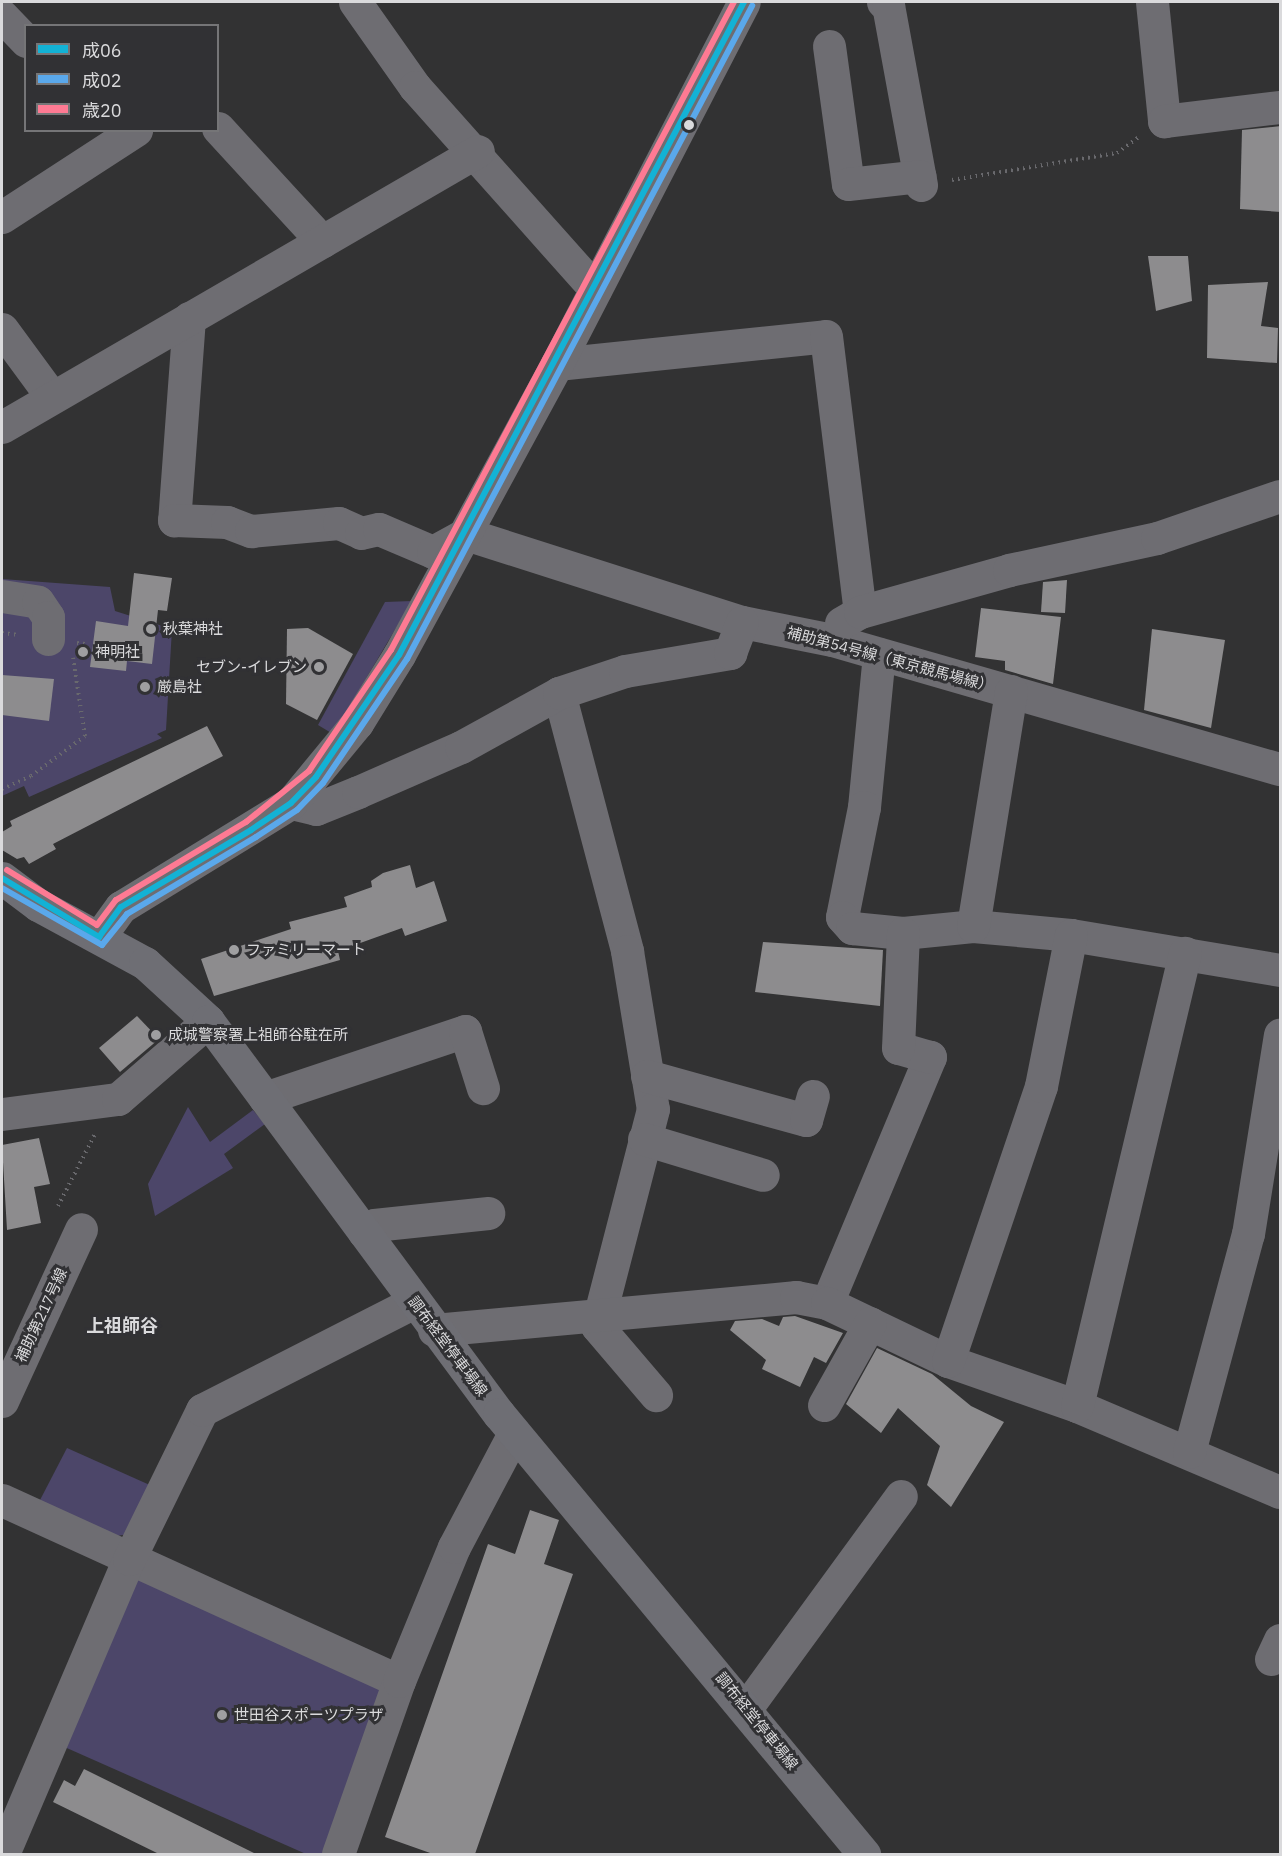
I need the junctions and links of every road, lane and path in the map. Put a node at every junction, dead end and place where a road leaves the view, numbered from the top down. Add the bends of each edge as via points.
1 (355, 2) edge
2 (744, 2) edge
3 (883, 2) edge
4 (1152, 2) edge
5 (2, 16) edge
6 (24, 39) edge
7 (830, 45) dead end
8 (1281, 107) edge
9 (1164, 121) junction
10 (219, 129) edge
11 (122, 134) edge
12 (478, 151) junction
13 (920, 181) junction
14 (2, 217) edge
15 (322, 241) junction
16 (595, 289) junction
17 (189, 318) junction
18 (2, 329) edge
19 (557, 364) junction
20 (52, 397) junction
21 (2, 427) edge
22 (1281, 496) edge
23 (466, 534) junction
24 (2, 596) edge
25 (860, 612) junction
26 (742, 622) junction
27 (832, 640) junction
28 (59, 641) joint
29 (879, 654) junction
30 (1011, 691) junction
31 (559, 693) junction
32 (1281, 769) edge
33 (2, 789) edge
34 (291, 803) junction
35 (2, 878) edge
36 (973, 926) junction
37 (903, 933) junction
38 (1071, 935) junction
39 (99, 938) junction
40 (1185, 953) junction
41 (1281, 970) edge
42 (208, 1021) junction
43 (1281, 1035) edge
44 (647, 1076) junction
45 (483, 1088) dead end
46 (813, 1096) dead end
47 (265, 1098) junction
48 (112, 1101) junction
49 (2, 1114) edge
50 (644, 1139) junction
51 (763, 1175) dead end
52 (488, 1213) dead end
53 (68, 1222) joint
54 (364, 1233) junction
55 (414, 1302) junction
56 (828, 1304) junction
57 (597, 1318) junction
58 (870, 1323) junction
59 (434, 1330) junction
60 (948, 1361) junction
61 (656, 1395) dead end
62 (2, 1401) edge
63 (824, 1405) dead end
64 (1077, 1406) junction
65 (514, 1433) junction
66 (1189, 1452) junction
67 (1281, 1492) edge
68 (901, 1496) dead end
69 (2, 1500) edge
70 (129, 1559) junction
71 (399, 1681) junction
72 (747, 1707) junction
73 (6, 1852) edge
74 (338, 1854) edge
75 (864, 1854) edge

1 - 12 street via 415,87
2 - 16 street
3 - 13 street via 888,5
4 - 9 street
5 - 6 street
7 - 13 street via 848,183
8 - 9 street
9 - 13 path via 1117,153
10 - 15 street
11 - 14 street
12 - 15 street
12 - 16 street
15 - 17 street
16 - 19 street
17 - 20 street
17 - 23 street via 174,520 226,522 251,531 339,523 361,533 379,529 433,552
18 - 20 street
19 - 23 street
19 - 25 street via 826,336
20 - 21 street
22 - 25 street via 1157,538 1009,570
23 - 26 street, 補助第54号線（東京競馬場線）
23 - 34 street via 357,723
24 - 28 street via 38,602
25 - 27 street via 842,621
26 - 27 street, 補助第54号線（東京競馬場線）
26 - 31 street via 730,653 625,671
27 - 29 street, 補助第54号線（東京競馬場線）
28 - 33 path via 85,736 30,776
29 - 30 street, 補助第54号線（東京競馬場線）
29 - 37 street via 864,807 842,917 852,928
30 - 32 street, 補助第54号線（東京競馬場線）
30 - 36 street
31 - 34 street via 462,747 358,792 316,808
31 - 44 street via 627,951
34 - 39 street via 121,907
35 - 39 main road, 調布経堂停車場線
36 - 37 street
36 - 38 street
37 - 56 street via 898,1048 930,1057
38 - 40 street
38 - 60 street via 1041,1086
39 - 42 main road, 調布経堂停車場線 via 145,963
40 - 41 street
40 - 64 street
42 - 47 main road, 調布経堂停車場線
42 - 48 street
43 - 66 street via 1248,1234
44 - 46 street via 806,1120
44 - 50 street via 653,1108
45 - 47 street via 465,1031
47 - 54 main road, 調布経堂停車場線
48 - 49 street
48 - 53 path
50 - 51 street
50 - 57 street
52 - 54 street via 374,1225
53 - 62 street, 補助第217号線
54 - 55 main road, 調布経堂停車場線
55 - 59 main road, 調布経堂停車場線
55 - 70 street via 202,1410
56 - 57 street via 796,1297
56 - 58 street
57 - 59 street
57 - 61 street via 597,1326
58 - 60 street
58 - 63 street
59 - 65 main road, 調布経堂停車場線
60 - 64 street
64 - 66 street
65 - 71 street via 454,1547
65 - 72 main road, 調布経堂停車場線
66 - 67 street
68 - 72 street
69 - 70 street
70 - 71 street
70 - 73 street
71 - 74 street
72 - 75 main road, 調布経堂停車場線

